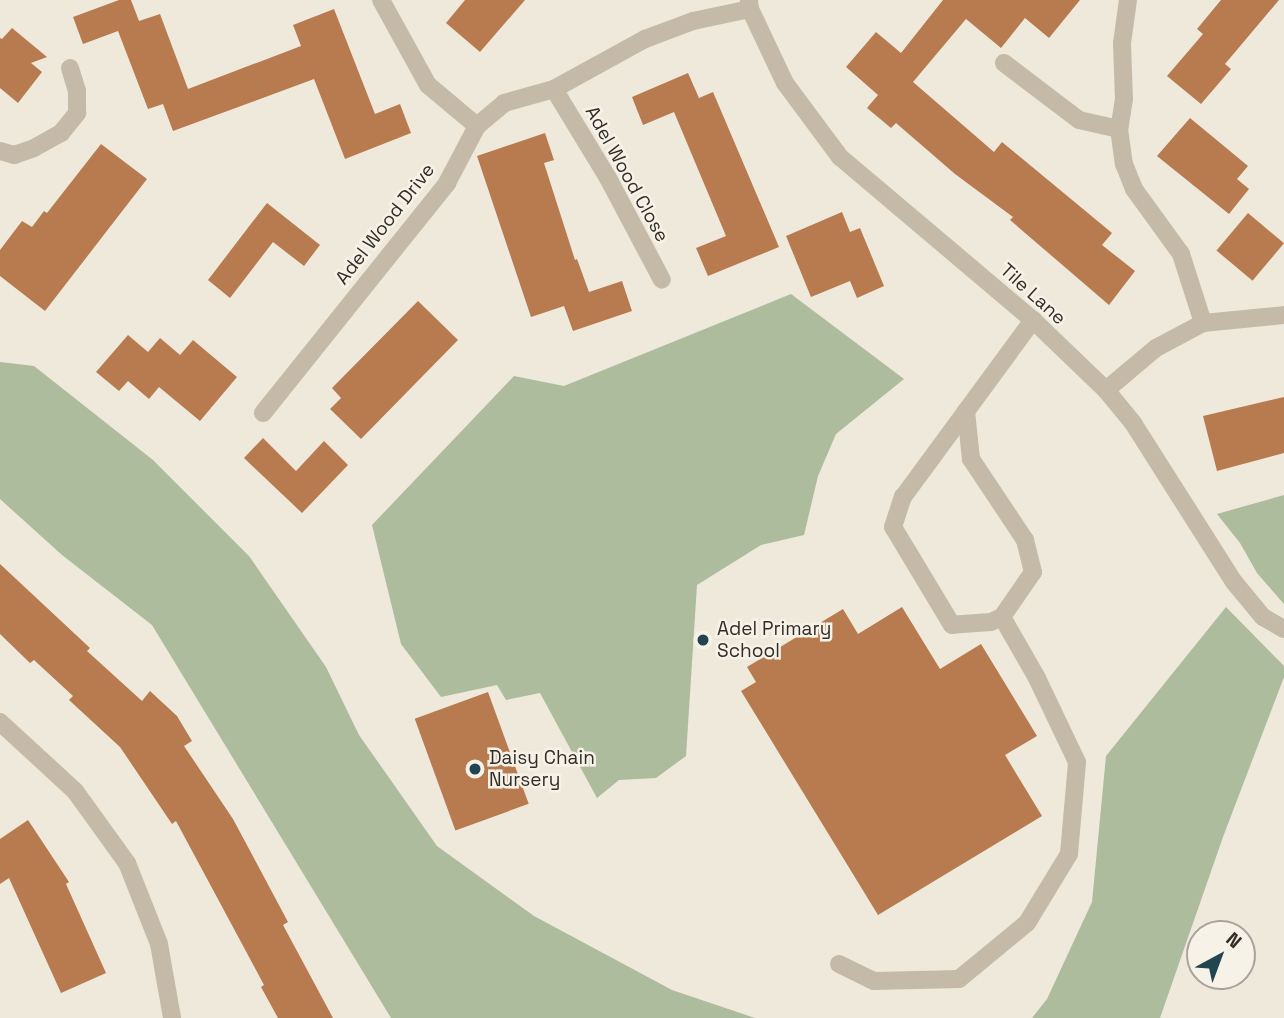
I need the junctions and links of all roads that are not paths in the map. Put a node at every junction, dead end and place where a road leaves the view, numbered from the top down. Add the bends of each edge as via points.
1 (381, 0) edge
2 (1128, 0) edge
3 (749, 5) edge
4 (1004, 63) dead end
5 (70, 68) dead end
6 (554, 89) junction
7 (477, 126) junction
8 (1119, 130) junction
9 (0, 151) edge
10 (663, 281) dead end
11 (1284, 315) edge
12 (1033, 320) junction
13 (1203, 323) junction
14 (1107, 390) junction
15 (966, 411) junction
16 (263, 413) dead end
17 (1002, 617) junction
18 (1284, 629) edge
19 (0, 722) edge
20 (839, 964) dead end
21 (173, 1018) edge

1 - 7 street via 428,85
2 - 8 street
3 - 6 street, Adel Wood Drive via 645,39
3 - 12 street, Tile Lane via 785,83 841,157
4 - 8 street via 1079,120
5 - 9 street via 78,113 61,133 34,148 14,155
6 - 7 street, Adel Wood Drive via 504,103
6 - 10 street, Adel Wood Close
7 - 16 street, Adel Wood Drive via 447,183
8 - 13 street via 1124,164 1135,188 1181,254
11 - 13 street
12 - 14 street, Tile Lane
12 - 15 street
13 - 14 street via 1156,348
14 - 18 street, Tile Lane via 1234,582 1263,617
15 - 17 street via 971,459 1025,540 1033,572
15 - 17 street via 903,496 892,527 952,625
17 - 20 street via 1077,762 1069,855 1027,923 959,979 874,981
19 - 21 street via 75,791 127,863 159,944

